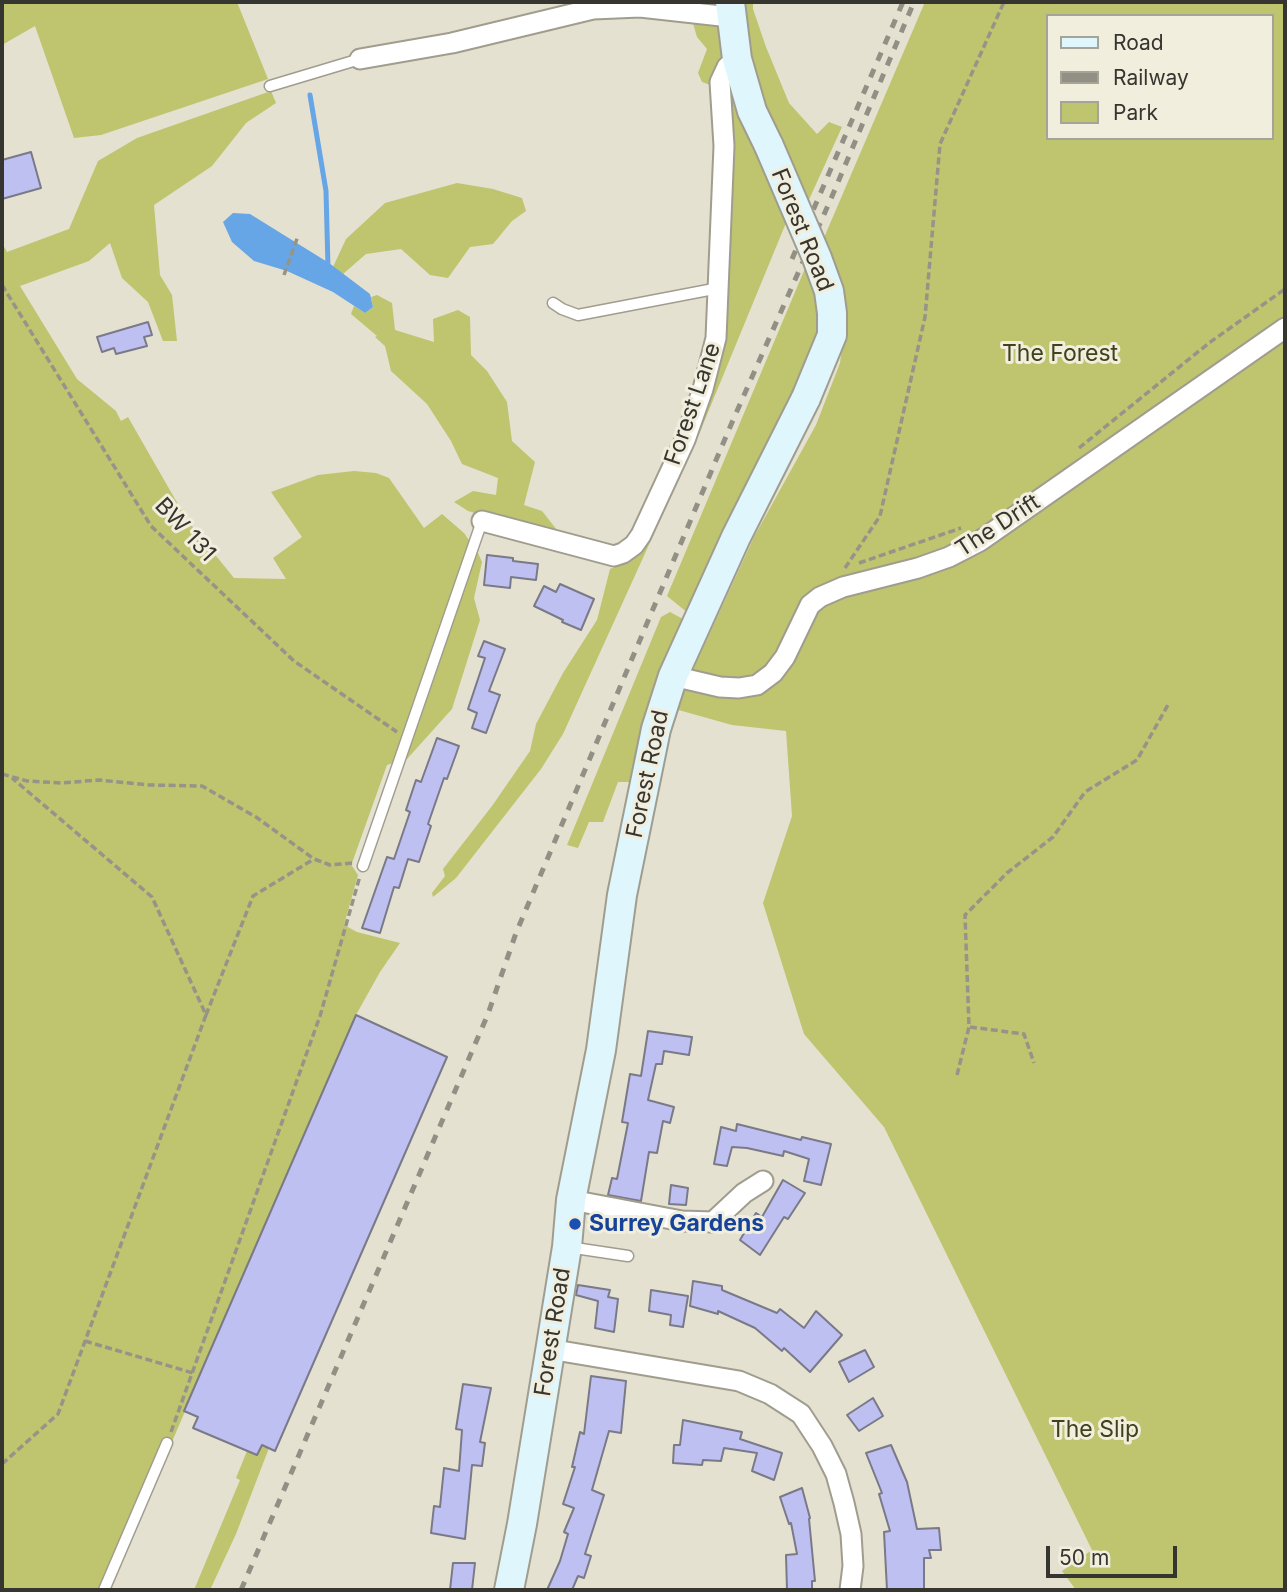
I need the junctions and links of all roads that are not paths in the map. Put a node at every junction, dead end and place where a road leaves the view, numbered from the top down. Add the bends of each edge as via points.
1 (730, 10) edge
2 (360, 59) joint
3 (737, 59) junction
4 (270, 86) dead end
5 (719, 288) junction
6 (553, 303) dead end
7 (1285, 328) edge
8 (482, 521) joint
9 (673, 676) junction
10 (363, 866) road end
11 (763, 1181) dead end
12 (572, 1200) junction
13 (567, 1247) junction
14 (628, 1256) dead end
15 (549, 1349) junction
16 (167, 1443) road end
17 (104, 1590) edge
18 (509, 1590) edge
19 (850, 1590) edge

1 - 2 street via 593,9 452,43
1 - 3 street, Forest Road
2 - 4 lane
3 - 5 street, Forest Lane via 720,82 724,146
3 - 9 street, Forest Road, bridge via 752,111 829,291 831,335 806,398
5 - 6 lane via 578,315
5 - 8 street, Forest Lane via 716,338 702,389 685,440 634,545 623,553 605,555
7 - 9 street, The Drift via 980,541 949,558 830,590 810,605 785,657 757,685 720,687
8 - 10 lane
9 - 12 street, Forest Road via 656,729 622,895 601,1050
11 - 12 street via 713,1222 682,1221
12 - 13 street, Forest Road
13 - 14 lane
13 - 15 street, Forest Road
15 - 18 street, Forest Road
15 - 19 street via 739,1381 801,1414 836,1474 851,1534
16 - 17 lane

